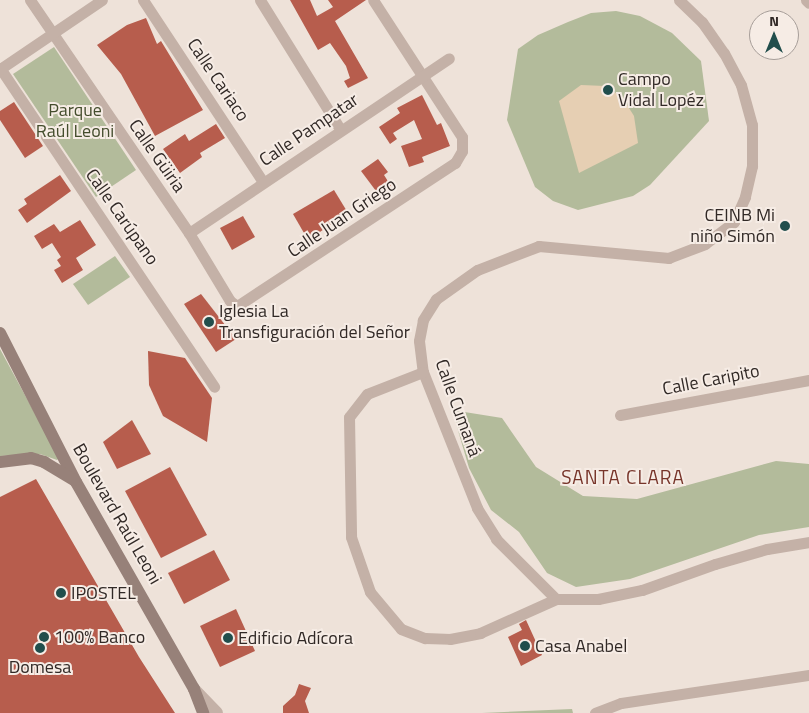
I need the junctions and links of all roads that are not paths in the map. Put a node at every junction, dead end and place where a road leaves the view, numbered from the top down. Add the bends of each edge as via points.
1 (30, 0) edge
2 (102, 0) edge
3 (143, 0) edge
4 (260, 0) edge
5 (373, 0) edge
6 (680, 0) edge
7 (806, 0) edge
8 (809, 3) edge
9 (51, 32) junction
10 (449, 58) dead end
11 (0, 69) edge
12 (422, 77) junction
13 (340, 129) junction
14 (262, 182) junction
15 (189, 233) junction
16 (0, 332) edge
17 (423, 372) junction
18 (809, 380) edge
19 (214, 387) dead end
20 (620, 415) dead end
21 (0, 462) edge
22 (76, 482) junction
23 (809, 542) edge
24 (556, 599) junction
25 (809, 675) edge
26 (194, 688) junction
27 (203, 713) edge
28 (217, 713) edge
29 (595, 713) edge

1 - 9 street, Calle Güiria
2 - 9 street
3 - 14 street, Calle Cariaco
4 - 13 street
5 - 12 street
6 - 17 street, Calle Cumaná via 702,22 724,53 741,85 752,124 752,166 745,197 734,222 705,244 669,258 539,246 478,270 436,299 423,320 420,341
7 - 8 street
9 - 11 street
9 - 15 street, Calle Güiria
10 - 12 street, Calle Pampatar
11 - 19 street, Calle Carúpano
12 - 13 street, Calle Pampatar
12 - 15 street, Calle Juan Griego via 462,137 462,151 455,163 237,306 230,301
13 - 14 street, Calle Pampatar
14 - 15 street, Calle Pampatar
16 - 22 main road, Boulevard Raúl Leoni
17 - 24 street, Calle Cumaná via 477,508 496,539
17 - 24 street via 367,394 349,417 351,537 370,592 401,629 425,638 442,639 480,633
18 - 20 street, Calle Caripito
21 - 22 main road via 31,458 52,466
22 - 26 main road, Boulevard Raúl Leoni
23 - 24 street via 767,549 642,590 598,599
25 - 29 street via 621,703
26 - 27 main road, Boulevard Raúl Leoni
26 - 28 street

